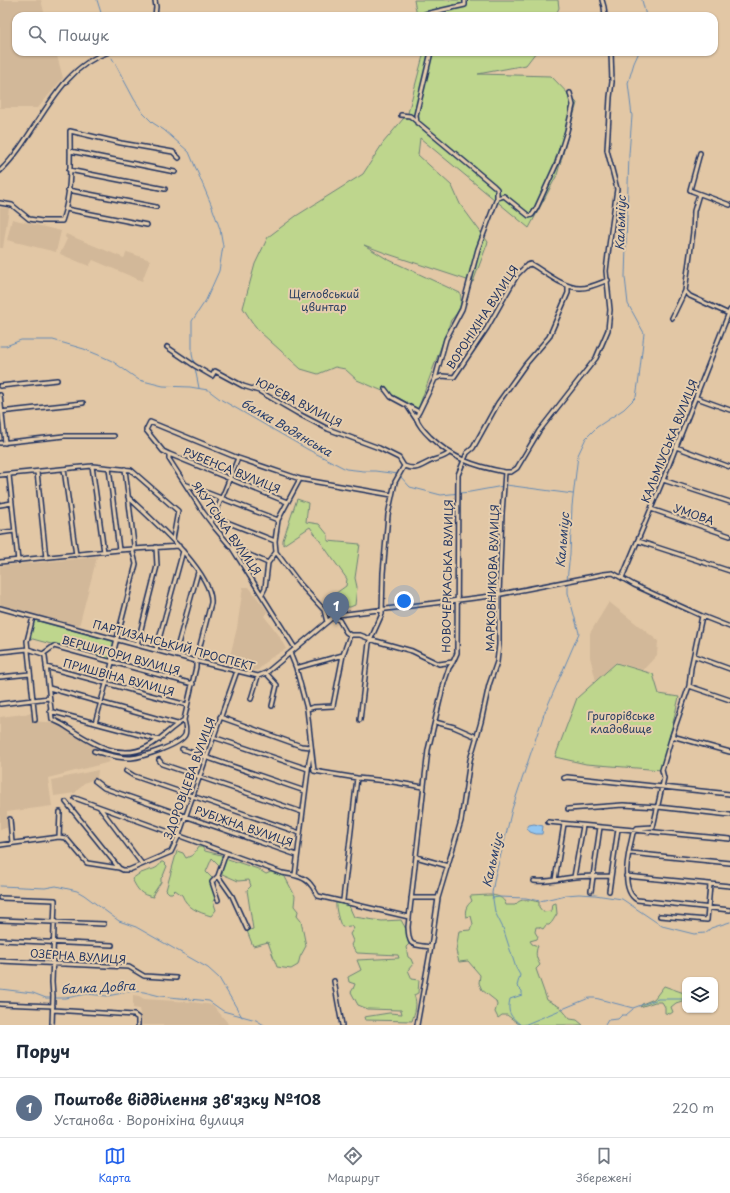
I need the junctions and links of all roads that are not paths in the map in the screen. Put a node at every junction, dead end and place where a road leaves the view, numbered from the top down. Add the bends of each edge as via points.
1 (155, 0) edge
2 (466, 0) edge
3 (602, 0) edge
4 (155, 12) edge
5 (434, 12) edge
6 (605, 12) edge
7 (97, 56) edge
8 (430, 56) edge
9 (611, 56) edge
10 (570, 93) dead end
11 (401, 115) dead end
12 (417, 123) junction
13 (70, 151) junction
14 (700, 153) dead end
15 (179, 158) dead end
16 (69, 170) junction
17 (0, 171) edge
18 (175, 172) dead end
19 (165, 189) dead end
20 (68, 190) junction
21 (699, 194) junction
22 (497, 198) junction
23 (0, 203) edge
24 (730, 205) edge
25 (156, 207) dead end
26 (66, 209) junction
27 (147, 225) dead end
28 (608, 280) junction
29 (568, 287) junction
30 (684, 291) junction
31 (729, 314) edge
32 (672, 318) dead end
33 (167, 347) dead end
34 (435, 379) junction
35 (57, 380) dead end
36 (0, 386) edge
37 (385, 389) dead end
38 (0, 395) edge
39 (697, 398) junction
40 (83, 403) dead end
41 (407, 405) junction
42 (730, 410) edge
43 (1, 411) edge
44 (419, 412) junction
45 (418, 422) junction
46 (114, 436) dead end
47 (5, 443) junction
48 (0, 444) edge
49 (676, 447) junction
50 (449, 453) junction
51 (169, 454) junction
52 (238, 458) junction
53 (464, 460) junction
54 (92, 466) junction
55 (404, 466) junction
56 (730, 467) edge
57 (109, 468) junction
58 (64, 469) junction
59 (125, 469) junction
60 (37, 472) junction
61 (505, 472) junction
62 (8, 474) junction
63 (0, 475) edge
64 (230, 478) junction
65 (300, 479) junction
66 (664, 480) junction
67 (186, 484) junction
68 (392, 495) junction
69 (128, 497) junction
70 (222, 498) junction
71 (287, 502) junction
72 (730, 502) edge
73 (12, 503) junction
74 (0, 505) edge
75 (651, 509) junction
76 (214, 517) junction
77 (278, 520) junction
78 (210, 521) junction
79 (14, 531) junction
80 (0, 533) edge
81 (730, 536) edge
82 (173, 539) junction
83 (638, 541) junction
84 (275, 542) junction
85 (179, 546) junction
86 (156, 547) junction
87 (232, 548) junction
88 (133, 549) junction
89 (119, 550) junction
90 (183, 551) junction
91 (104, 552) junction
92 (276, 552) junction
93 (76, 555) junction
94 (46, 558) junction
95 (18, 561) junction
96 (0, 562) edge
97 (268, 563) junction
98 (730, 571) edge
99 (198, 572) junction
100 (622, 578) junction
101 (262, 594) junction
102 (499, 595) junction
103 (457, 600) junction
104 (0, 608) edge
105 (382, 609) junction
106 (702, 616) junction
107 (33, 617) junction
108 (333, 617) junction
109 (327, 622) junction
110 (730, 627) edge
111 (350, 635) junction
112 (117, 639) junction
113 (371, 639) junction
114 (137, 645) junction
115 (295, 648) junction
116 (28, 649) junction
117 (156, 650) junction
118 (0, 652) edge
119 (290, 653) junction
120 (43, 654) junction
121 (175, 655) junction
122 (343, 655) junction
123 (694, 656) junction
124 (196, 661) junction
125 (111, 662) junction
126 (453, 662) junction
127 (46, 667) junction
128 (296, 668) junction
129 (730, 669) edge
130 (237, 671) junction
131 (266, 673) junction
132 (30, 674) junction
133 (258, 676) junction
134 (0, 677) edge
135 (106, 683) junction
136 (193, 684) junction
137 (689, 686) junction
138 (49, 688) junction
139 (49, 698) junction
140 (251, 699) dead end
141 (33, 700) junction
142 (730, 700) edge
143 (101, 703) junction
144 (0, 704) edge
145 (187, 705) junction
146 (272, 706) dead end
147 (307, 709) junction
148 (50, 711) junction
149 (220, 717) junction
150 (35, 720) dead end
151 (184, 720) junction
152 (360, 720) dead end
153 (435, 722) junction
154 (95, 723) junction
155 (177, 724) junction
156 (672, 736) junction
157 (213, 737) junction
158 (477, 737) junction
159 (159, 740) junction
160 (182, 749) dead end
161 (312, 749) junction
162 (94, 751) dead end
163 (730, 752) edge
164 (207, 757) junction
165 (159, 760) dead end
166 (308, 769) junction
167 (126, 771) dead end
168 (200, 776) junction
169 (357, 778) junction
170 (564, 778) dead end
171 (95, 781) dead end
172 (423, 787) junction
173 (662, 787) junction
174 (305, 791) junction
175 (730, 794) edge
176 (193, 796) junction
177 (75, 798) dead end
178 (66, 802) dead end
179 (658, 807) junction
180 (100, 808) junction
181 (568, 809) dead end
182 (60, 812) dead end
183 (302, 812) junction
184 (730, 815) edge
185 (186, 816) junction
186 (10, 819) dead end
187 (548, 822) dead end
188 (564, 824) junction
189 (583, 826) junction
190 (600, 828) junction
191 (618, 830) junction
192 (635, 830) junction
193 (300, 833) junction
194 (179, 835) junction
195 (59, 837) junction
196 (730, 839) edge
197 (12, 843) junction
198 (0, 845) edge
199 (226, 852) junction
200 (630, 853) junction
201 (297, 855) junction
202 (416, 857) junction
203 (730, 863) edge
204 (142, 864) junction
205 (448, 866) junction
206 (119, 868) junction
207 (295, 875) junction
208 (218, 876) junction
209 (592, 876) junction
210 (610, 876) junction
211 (626, 876) junction
212 (574, 877) junction
213 (555, 880) junction
214 (534, 881) dead end
215 (710, 885) junction
216 (730, 886) edge
217 (590, 891) dead end
218 (609, 891) dead end
219 (0, 898) edge
220 (411, 898) junction
221 (438, 898) junction
222 (218, 900) dead end
223 (343, 900) junction
224 (709, 908) junction
225 (730, 910) edge
226 (660, 916) dead end
227 (409, 917) junction
228 (0, 920) edge
229 (54, 922) junction
230 (104, 924) dead end
231 (247, 929) dead end
232 (0, 940) edge
233 (54, 942) junction
234 (112, 945) dead end
235 (431, 947) junction
236 (0, 961) edge
237 (53, 963) junction
238 (176, 978) dead end
239 (334, 982) dead end
240 (0, 1004) edge
241 (53, 1008) junction
242 (52, 1025) edge
243 (138, 1025) edge
244 (342, 1025) edge
245 (417, 1025) edge

1 - 4 street
2 - 5 street via 465,5
3 - 6 street
7 - 17 street via 70,77
8 - 12 street via 416,115
9 - 28 street via 612,82 607,150 617,188 606,271
10 - 22 street via 573,105 567,131 557,163 532,215 529,216 504,196
11 - 12 street via 410,116
12 - 22 street via 494,186 497,189
13 - 15 street via 70,131 173,152
13 - 16 street
13 - 18 street
14 - 21 street via 690,187
16 - 19 street
16 - 20 street
20 - 25 street
20 - 26 street
21 - 24 street
21 - 30 street via 694,211
22 - 34 street via 478,249 462,309 446,339
23 - 26 street via 12,205 29,219 42,221 62,221
26 - 27 street
28 - 29 street via 581,288
28 - 61 street via 609,325 596,358 539,431 517,468
29 - 34 street, ВОРОНІХІНА ВУЛИЦЯ via 531,264 527,265 517,275 487,328 454,377 442,376
29 - 53 street, НОВОЧЕРКАСЬКА ВУЛИЦЯ via 568,293 551,334 498,403
30 - 31 street
30 - 32 street
31 - 39 street, КАЛЬМІУСЬКА ВУЛИЦЯ
33 - 55 street, ЮР’ЄВА ВУЛИЦЯ via 212,376 215,371 242,386 255,389 328,428 399,458
34 - 44 street
35 - 36 street
37 - 41 street via 391,397
38 - 43 street
39 - 42 street
39 - 49 street, КАЛЬМІУСЬКА ВУЛИЦЯ
40 - 43 street
41 - 44 street
41 - 45 street
43 - 47 street
44 - 45 street via 416,416
45 - 50 street
46 - 47 street via 64,436
47 - 48 street
49 - 56 street
49 - 66 street, КАЛЬМІУСЬКА ВУЛИЦЯ
50 - 53 street
50 - 55 street via 420,467
51 - 52 street, ЯКУТСЬКА ВУЛИЦЯ via 163,451 146,430 150,422
51 - 64 street, РУБЕНСА ВУЛИЦЯ
51 - 67 street, ЯКУТСЬКА ВУЛИЦЯ via 169,459
52 - 64 street
52 - 65 street
53 - 61 street
53 - 103 street, НОВОЧЕРКАСЬКА ВУЛИЦЯ via 458,475 457,493
54 - 57 street
54 - 58 street
54 - 91 street
55 - 68 street
57 - 59 street
57 - 89 street
58 - 60 street
58 - 93 street
59 - 69 street
59 - 82 street via 131,470 178,511
60 - 62 street
60 - 94 street
61 - 102 street, МАРКОВНИКОВА ВУЛИЦЯ
62 - 63 street
62 - 73 street
64 - 70 street
64 - 71 street, РУБЕНСА ВУЛИЦЯ
65 - 68 street
65 - 71 street
66 - 72 street
66 - 75 street, КАЛЬМІУСЬКА ВУЛИЦЯ
67 - 70 street
67 - 78 street, ЯКУТСЬКА ВУЛИЦЯ
68 - 105 street via 388,515
69 - 82 street
69 - 88 street
70 - 76 street
70 - 77 street
71 - 77 street
73 - 74 street
73 - 79 street
75 - 81 street, УМОВА
75 - 83 street, КАЛЬМІУСЬКА ВУЛИЦЯ
76 - 78 street
76 - 84 street
77 - 84 street
78 - 87 street, ЯКУТСЬКА ВУЛИЦЯ
79 - 80 street
79 - 95 street
82 - 85 street
83 - 98 street
83 - 100 street, КАЛЬМІУСЬКА ВУЛИЦЯ
84 - 92 street
85 - 86 street
85 - 90 street
86 - 88 street
86 - 114 street via 157,566
87 - 97 street
87 - 101 street, ЯКУТСЬКА ВУЛИЦЯ
88 - 89 street
88 - 112 street via 136,564
89 - 91 street
90 - 99 street
90 - 117 street
91 - 93 street
92 - 97 street
92 - 109 street via 324,610
93 - 94 street
94 - 95 street
95 - 96 street
97 - 101 street
99 - 121 street
99 - 124 street via 209,588 211,600
100 - 102 street, ПАРТИЗАНСЬКИЙ ПРОСПЕКТ via 613,573 604,574
100 - 106 street, ПАРТИЗАНСЬКИЙ ПРОСПЕКТ
101 - 115 street, ЯКУТСЬКА ВУЛИЦЯ
102 - 103 street, ПАРТИЗАНСЬКИЙ ПРОСПЕКТ
102 - 158 street, МАРКОВНИКОВА ВУЛИЦЯ via 497,662
103 - 105 street, ПАРТИЗАНСЬКИЙ ПРОСПЕКТ
103 - 126 street, НОВОЧЕРКАСЬКА ВУЛИЦЯ via 457,653
104 - 107 street, ПАРТИЗАНСЬКИЙ ПРОСПЕКТ
105 - 108 street, ПАРТИЗАНСЬКИЙ ПРОСПЕКТ
105 - 113 street
106 - 110 street, ПАРТИЗАНСЬКИЙ ПРОСПЕКТ
106 - 123 street
107 - 112 street, ПАРТИЗАНСЬКИЙ ПРОСПЕКТ
107 - 116 street via 27,641
108 - 109 street, ПАРТИЗАНСЬКИЙ ПРОСПЕКТ
108 - 111 street via 339,620
109 - 115 street, ПАРТИЗАНСЬКИЙ ПРОСПЕКТ
111 - 113 street
111 - 122 street
112 - 114 street, ПАРТИЗАНСЬКИЙ ПРОСПЕКТ
112 - 125 street
113 - 126 street via 412,651 439,664
113 - 152 street
114 - 117 street, ПАРТИЗАНСЬКИЙ ПРОСПЕКТ
115 - 119 street, ПАРТИЗАНСЬКИЙ ПРОСПЕКТ
116 - 118 street
116 - 120 street
116 - 132 street
117 - 121 street, ПАРТИЗАНСЬКИЙ ПРОСПЕКТ
119 - 128 street
119 - 131 street, ПАРТИЗАНСЬКИЙ ПРОСПЕКТ
120 - 125 street, ВЕРШИГОРИ ВУЛИЦЯ via 54,646
120 - 127 street
121 - 124 street, ПАРТИЗАНСЬКИЙ ПРОСПЕКТ
122 - 128 street
122 - 147 street via 333,706
123 - 129 street
123 - 137 street
124 - 130 street, ПАРТИЗАНСЬКИЙ ПРОСПЕКТ
124 - 136 street
125 - 135 street
125 - 136 street, ВЕРШИГОРИ ВУЛИЦЯ
126 - 153 street, НОВОЧЕРКАСЬКА ВУЛИЦЯ via 449,668
127 - 135 street, ПРИШВІНА ВУЛИЦЯ
127 - 138 street
128 - 147 street
130 - 133 street, ПАРТИЗАНСЬКИЙ ПРОСПЕКТ
130 - 149 street, ЗДОРОВЦЕВА ВУЛИЦЯ
131 - 133 street, ПАРТИЗАНСЬКИЙ ПРОСПЕКТ
131 - 146 street via 277,686
132 - 134 street
132 - 141 street
133 - 140 street
135 - 143 street
135 - 145 street, ПРИШВІНА ВУЛИЦЯ
136 - 145 street
137 - 142 street
137 - 156 street
138 - 139 street
138 - 143 street
139 - 141 street
139 - 148 street
141 - 144 street
141 - 150 street
143 - 154 street
143 - 155 street
145 - 151 street
147 - 161 street
148 - 154 street
148 - 159 street via 53,720 106,749 138,751
149 - 157 street, ЗДОРОВЦЕВА ВУЛИЦЯ
149 - 161 street
151 - 155 street
151 - 162 street via 186,727 182,739 164,749 132,758
153 - 158 street
153 - 172 street, НОВОЧЕРКАСЬКА ВУЛИЦЯ
154 - 159 street
155 - 159 street
156 - 163 street
156 - 173 street via 662,770
157 - 164 street, ЗДОРОВЦЕВА ВУЛИЦЯ
157 - 166 street
158 - 205 street, МАРКОВНИКОВА ВУЛИЦЯ via 470,760 461,821
160 - 164 street
161 - 166 street
161 - 169 street via 314,771
164 - 168 street, ЗДОРОВЦЕВА ВУЛИЦЯ
164 - 174 street
165 - 168 street via 162,764
166 - 174 street
167 - 176 street
168 - 176 street, ЗДОРОВЦЕВА ВУЛИЦЯ
168 - 183 street
169 - 172 street
169 - 223 street
170 - 173 street
171 - 185 street, РУБІЖНА ВУЛИЦЯ via 104,788
172 - 202 street, НОВОЧЕРКАСЬКА ВУЛИЦЯ
173 - 175 street
173 - 179 street
174 - 183 street
176 - 185 street, ЗДОРОВЦЕВА ВУЛИЦЯ
176 - 193 street
177 - 180 street
178 - 206 street
179 - 181 street via 623,805
179 - 184 street
179 - 192 street via 653,827
180 - 194 street
180 - 204 street
182 - 195 street
183 - 193 street
185 - 194 street, ЗДОРОВЦЕВА ВУЛИЦЯ
185 - 201 street, РУБІЖНА ВУЛИЦЯ
186 - 197 street
187 - 188 street
188 - 189 street
188 - 213 street
189 - 190 street
189 - 212 street
190 - 191 street
190 - 209 street
191 - 192 street
191 - 210 street
192 - 196 street
192 - 200 street
193 - 201 street
194 - 199 street
194 - 204 street, ЗДОРОВЦЕВА ВУЛИЦЯ via 171,852
195 - 197 street
195 - 206 street, ЗДОРОВЦЕВА ВУЛИЦЯ via 66,838 87,863
197 - 198 street
199 - 207 street via 282,873
199 - 208 street
200 - 203 street
200 - 211 street
201 - 207 street
202 - 205 street
202 - 220 street, НОВОЧЕРКАСЬКА ВУЛИЦЯ
204 - 206 street, ЗДОРОВЦЕВА ВУЛИЦЯ via 129,870
205 - 221 street, МАРКОВНИКОВА ВУЛИЦЯ
207 - 223 street via 311,884 318,896
208 - 222 street via 212,882
208 - 231 street via 232,896
209 - 210 street
209 - 212 street
209 - 217 street
210 - 218 street
211 - 215 street
211 - 224 street via 629,892 637,900
212 - 213 street
213 - 214 street
215 - 216 street
215 - 224 street
219 - 229 street via 55,900
220 - 221 street
220 - 227 street, НОВОЧЕРКАСЬКА ВУЛИЦЯ
221 - 235 street, МАРКОВНИКОВА ВУЛИЦЯ
223 - 227 street
224 - 225 street
224 - 226 street via 706,921
227 - 235 street, НОВОЧЕРКАСЬКА ВУЛИЦЯ via 410,942
228 - 229 street
229 - 230 street
229 - 233 street
232 - 233 street
233 - 234 street
233 - 237 street
235 - 245 street, МАРКОВНИКОВА ВУЛИЦЯ
236 - 237 street, ОЗЕРНА ВУЛИЦЯ
237 - 238 street, ОЗЕРНА ВУЛИЦЯ via 129,967 144,976
237 - 241 street
239 - 244 street
240 - 241 street
241 - 242 street
241 - 243 street via 134,1014 138,1018

